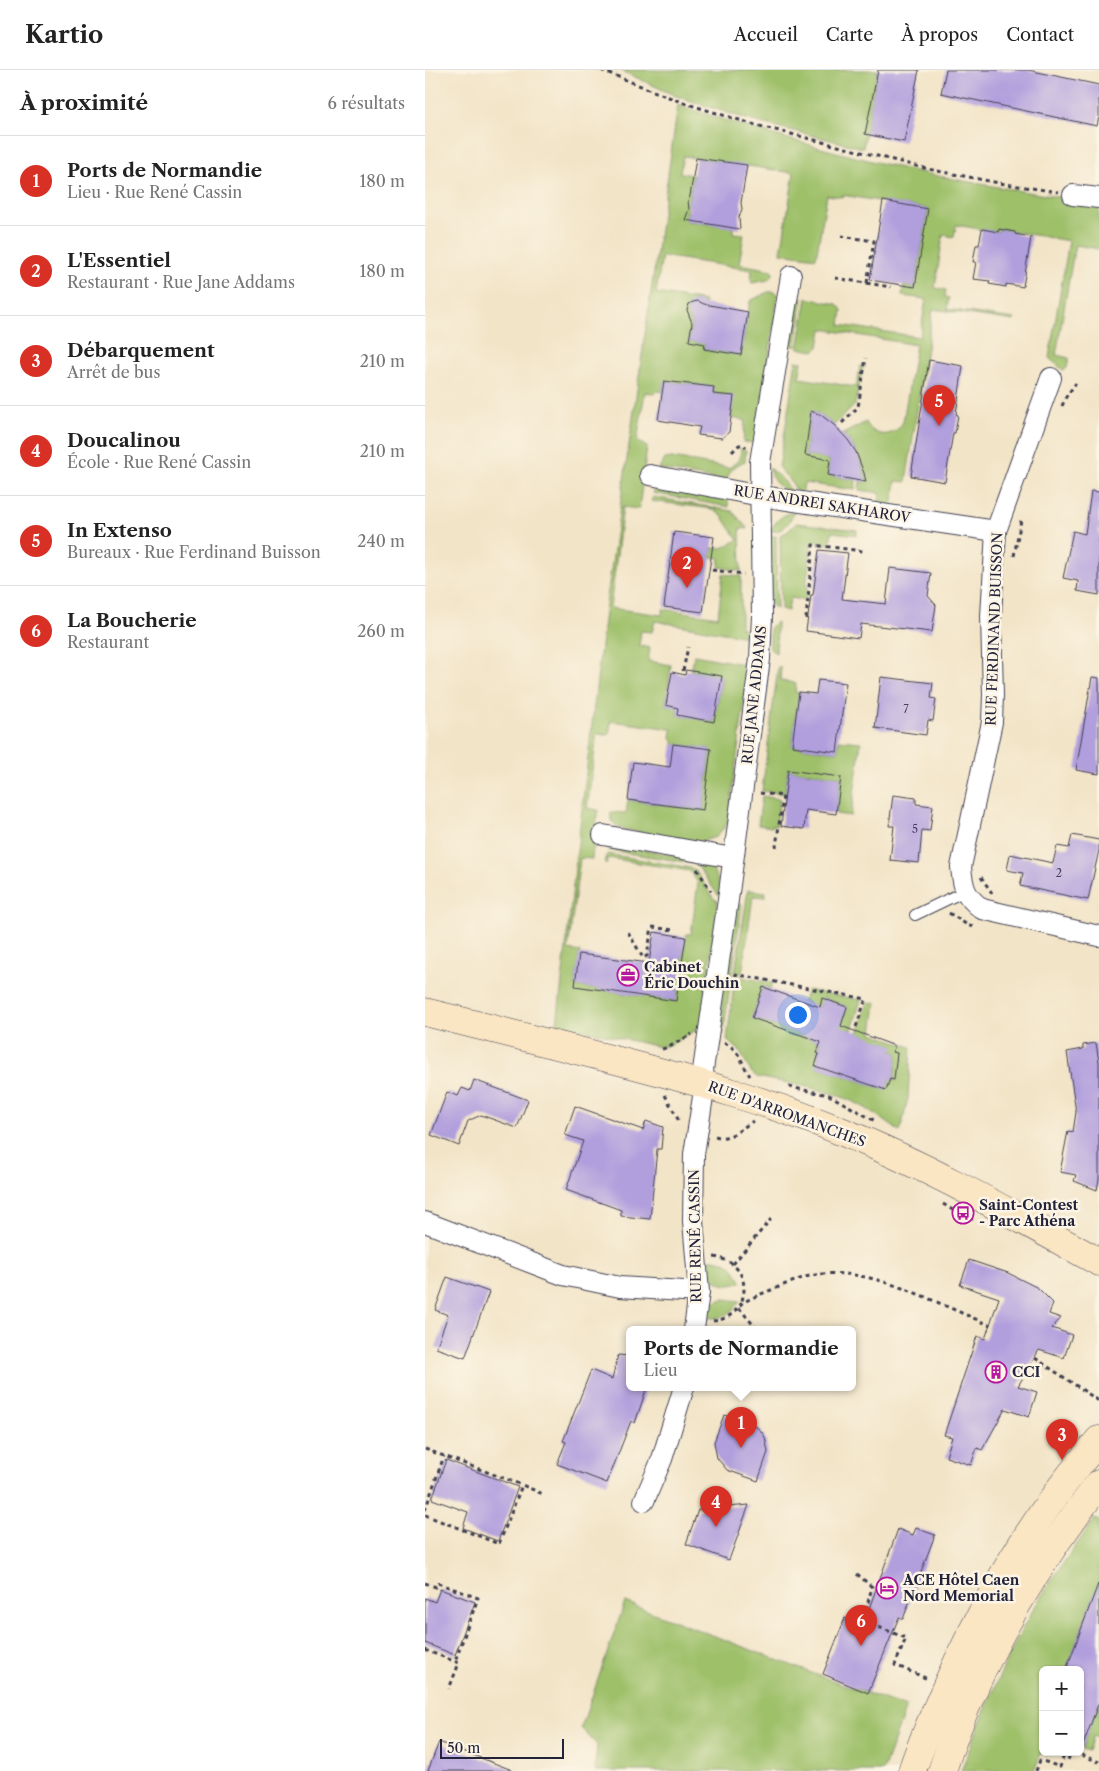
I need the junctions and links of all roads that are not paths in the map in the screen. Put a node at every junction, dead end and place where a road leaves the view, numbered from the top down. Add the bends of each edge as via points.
1 (1073, 195) road end
2 (1099, 198) edge
3 (791, 276) dead end
4 (1051, 378) dead end
5 (650, 476) dead end
6 (761, 496) junction
7 (995, 531) junction
8 (603, 835) dead end
9 (733, 858) junction
10 (965, 891) junction
11 (915, 915) dead end
12 (1099, 936) edge
13 (425, 1012) edge
14 (705, 1084) junction
15 (425, 1222) edge
16 (1099, 1262) edge
17 (699, 1292) junction
18 (694, 1326) edge
19 (683, 1391) edge
20 (1099, 1440) edge
21 (1099, 1484) edge
22 (644, 1501) dead end
23 (912, 1771) edge
24 (942, 1771) edge

1 - 2 street
3 - 6 street, RUE JANE ADDAMS via 760,462
4 - 7 street, RUE FERDINAND BUISSON
5 - 6 street, RUE ANDREI SAKHAROV
6 - 7 street, RUE ANDREI SAKHAROV
6 - 9 street, RUE JANE ADDAMS via 760,659
7 - 10 street, RUE FERDINAND BUISSON via 991,616 992,722 961,867
8 - 9 street
9 - 14 street, RUE JANE ADDAMS via 703,1070
10 - 11 lane
10 - 12 street via 982,909
13 - 14 main road, RUE D'ARROMANCHES
14 - 16 main road, RUE D'ARROMANCHES via 764,1102 898,1155
14 - 17 street, RUE RENÉ CASSIN via 694,1154 693,1221
15 - 17 street via 563,1275 620,1287
17 - 18 street, RUE RENÉ CASSIN
19 - 22 street
20 - 23 main road via 1057,1492 997,1583 966,1641
21 - 24 main road via 1052,1547 1018,1602 967,1705

